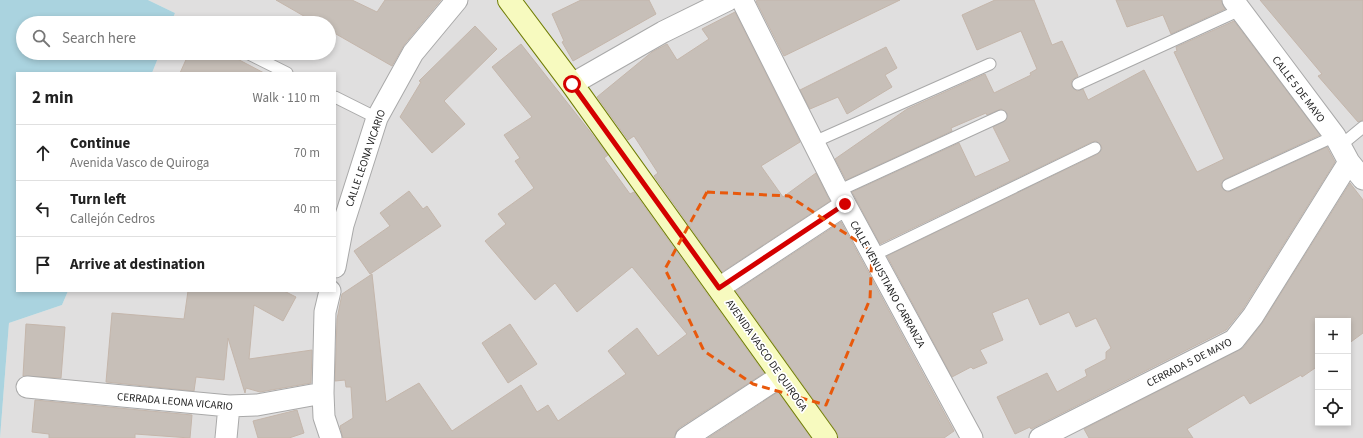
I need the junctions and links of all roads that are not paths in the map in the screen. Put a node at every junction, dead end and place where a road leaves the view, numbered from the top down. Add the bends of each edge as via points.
1 (456, 0) edge
2 (509, 0) edge
3 (728, 0) edge
4 (742, 0) edge
5 (1237, 5) edge
6 (261, 60) edge
7 (990, 64) dead end
8 (285, 72) edge
9 (572, 84) junction
10 (1078, 84) dead end
11 (336, 98) edge
12 (1001, 116) dead end
13 (377, 118) junction
14 (1363, 127) edge
15 (814, 142) junction
16 (1095, 148) dead end
17 (1341, 148) junction
18 (1363, 179) edge
19 (1228, 185) dead end
20 (842, 198) junction
21 (872, 256) junction
22 (336, 262) edge
23 (719, 288) junction
24 (330, 292) edge
25 (781, 376) junction
26 (27, 387) dead end
27 (323, 393) junction
28 (229, 406) junction
29 (226, 438) edge
30 (331, 438) edge
31 (686, 438) edge
32 (826, 438) edge
33 (972, 438) edge
34 (1040, 438) edge

1 - 13 street, CALLE LEONA VICARIO via 414,53
2 - 9 street, AVENIDA VASCO DE QUIROGA
3 - 9 street via 663,32
4 - 15 street, CALLE VENUSTIANO CARRANZA
5 - 10 lane
5 - 17 street, CALLE 5 DE MAYO
6 - 8 lane
7 - 15 lane
9 - 23 street, AVENIDA VASCO DE QUIROGA
11 - 13 lane
12 - 20 lane
13 - 22 street, CALLE LEONA VICARIO via 343,225
14 - 17 lane
15 - 20 street, CALLE VENUSTIANO CARRANZA
16 - 21 lane
17 - 18 street, CALLE 5 DE MAYO
17 - 19 lane
17 - 34 street, CERRADA 5 DE MAYO via 1253,316 1234,340
20 - 21 street, CALLE VENUSTIANO CARRANZA
20 - 23 street
21 - 33 street, CALLE VENUSTIANO CARRANZA
23 - 25 street, AVENIDA VASCO DE QUIROGA
24 - 27 street via 325,312
25 - 31 street
25 - 32 street, AVENIDA VASCO DE QUIROGA
26 - 28 street, CERRADA LEONA VICARIO
27 - 28 street, CERRADA LEONA VICARIO via 257,405
27 - 30 street via 324,417
28 - 29 street

